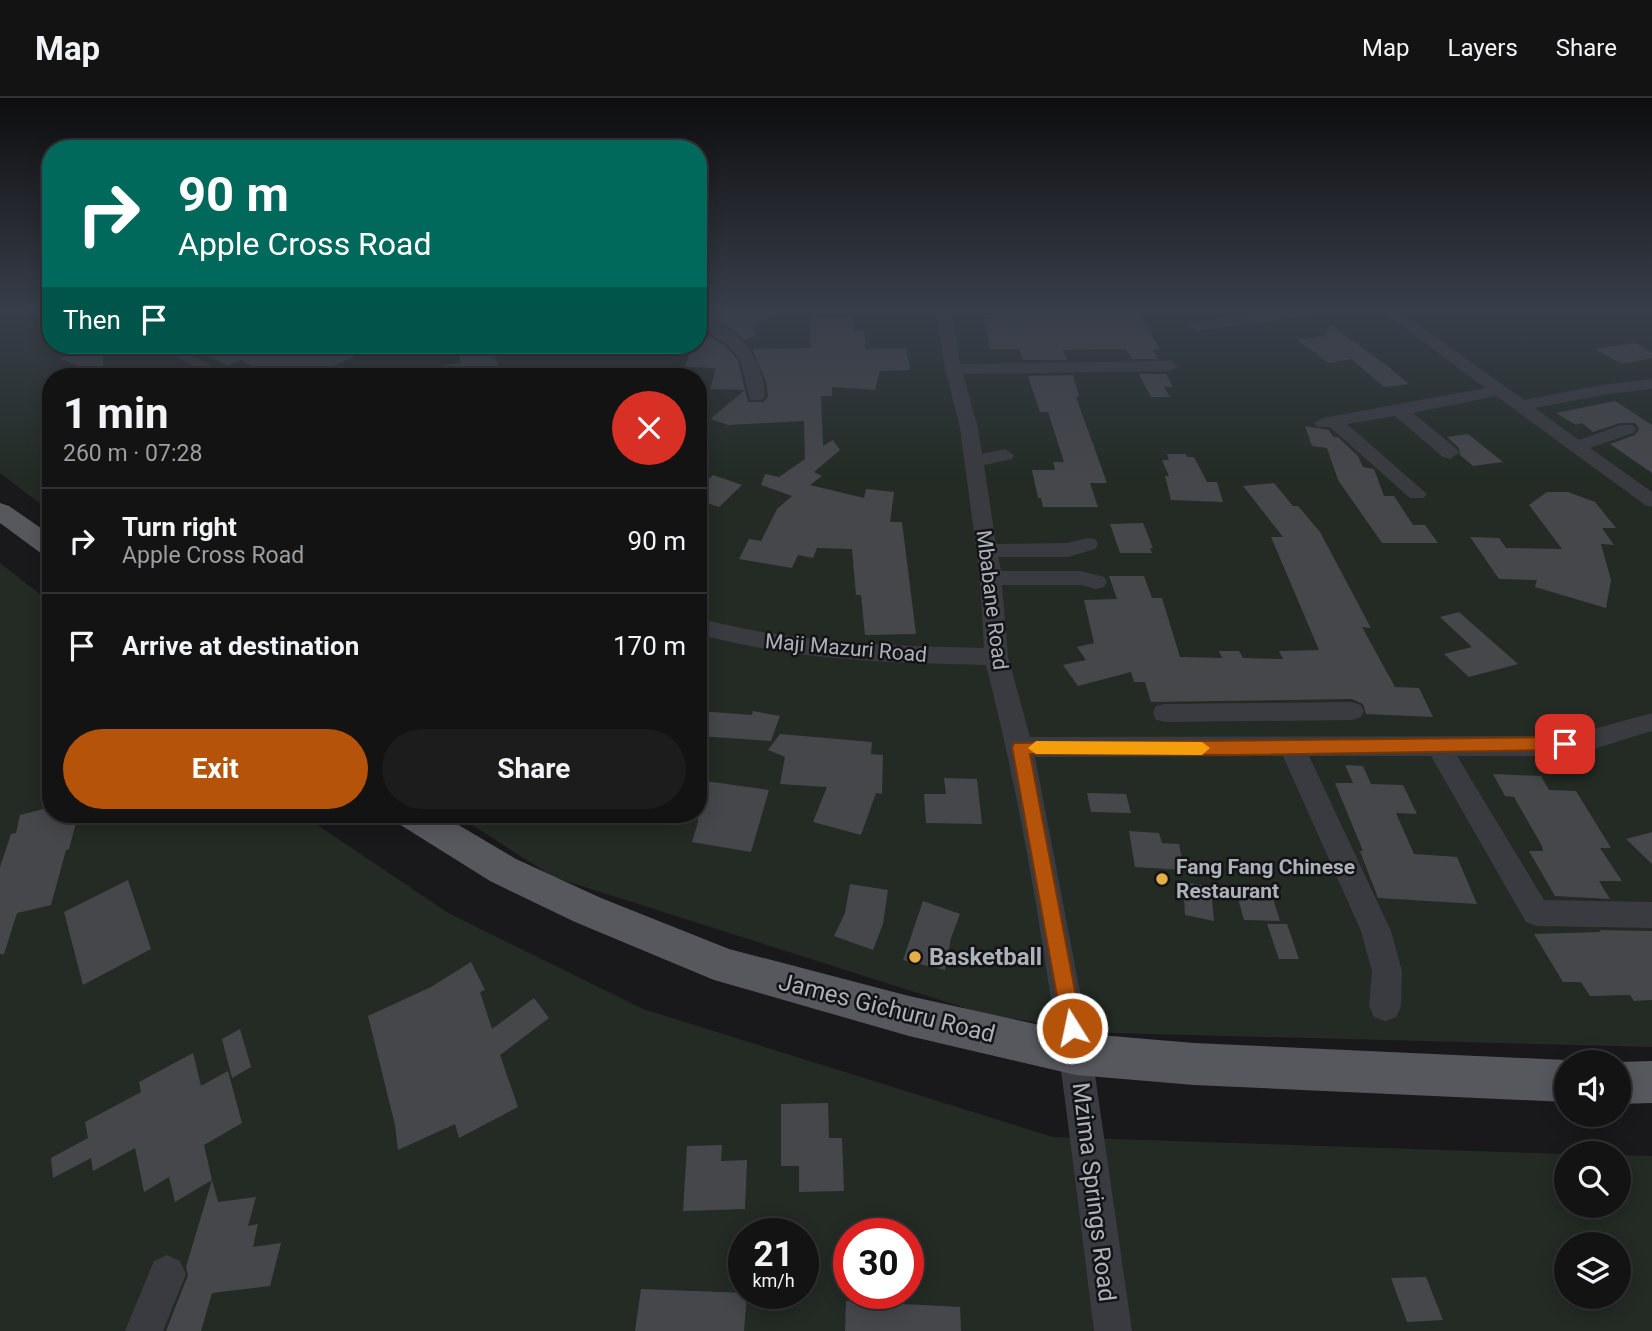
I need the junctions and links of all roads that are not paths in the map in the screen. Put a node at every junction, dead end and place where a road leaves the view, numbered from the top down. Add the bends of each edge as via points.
1 (754, 368) edge
2 (1059, 368) edge
3 (1468, 368) edge
4 (953, 369) joint
5 (1652, 384) edge
6 (1499, 390) junction
7 (756, 396) dead end
8 (1522, 406) junction
9 (1399, 410) junction
10 (1627, 429) dead end
11 (1578, 446) junction
12 (1450, 453) dead end
13 (1005, 455) dead end
14 (974, 461) junction
15 (1417, 494) dead end
16 (1648, 494) edge
17 (0, 511) edge
18 (42, 541) edge
19 (1088, 544) dead end
20 (986, 551) junction
21 (991, 578) junction
22 (1096, 582) dead end
23 (707, 628) edge
24 (996, 657) junction
25 (1352, 711) dead end
26 (1221, 712) junction
27 (1165, 713) dead end
28 (1652, 722) edge
29 (1438, 746) junction
30 (1020, 747) junction
31 (1236, 748) junction
32 (1292, 748) junction
33 (426, 823) edge
34 (1652, 915) edge
35 (1385, 1006) dead end
36 (1076, 1054) junction
37 (1554, 1080) edge
38 (1652, 1082) edge
39 (1631, 1083) edge
40 (167, 1274) dead end
41 (144, 1331) edge
42 (1113, 1331) edge

1 - 7 street
2 - 4 street
3 - 6 street
4 - 14 street, Mbabane Road
5 - 8 street
6 - 8 street
6 - 9 street
8 - 11 street
9 - 12 street
9 - 15 street via 1328,422
10 - 11 street
11 - 16 street
13 - 14 street
14 - 20 street, Mbabane Road
17 - 18 main road
19 - 20 street via 1068,551
20 - 21 street, Mbabane Road
21 - 22 street
21 - 24 street, Mbabane Road
23 - 24 street, Maji Mazuri Road via 746,639 850,650
24 - 30 street, Mbabane Road
25 - 26 street
26 - 27 street
26 - 31 street
28 - 29 street via 1549,746
29 - 32 street
29 - 34 street via 1536,913
30 - 31 street
30 - 36 street, Mbabane Road
31 - 32 street
32 - 35 street via 1376,931 1387,971
33 - 36 main road, James Gichuru Road via 503,870 728,967 909,1016
36 - 37 main road, James Gichuru Road via 1207,1065
36 - 42 street, Mzima Springs Road
38 - 39 main road
40 - 41 street

